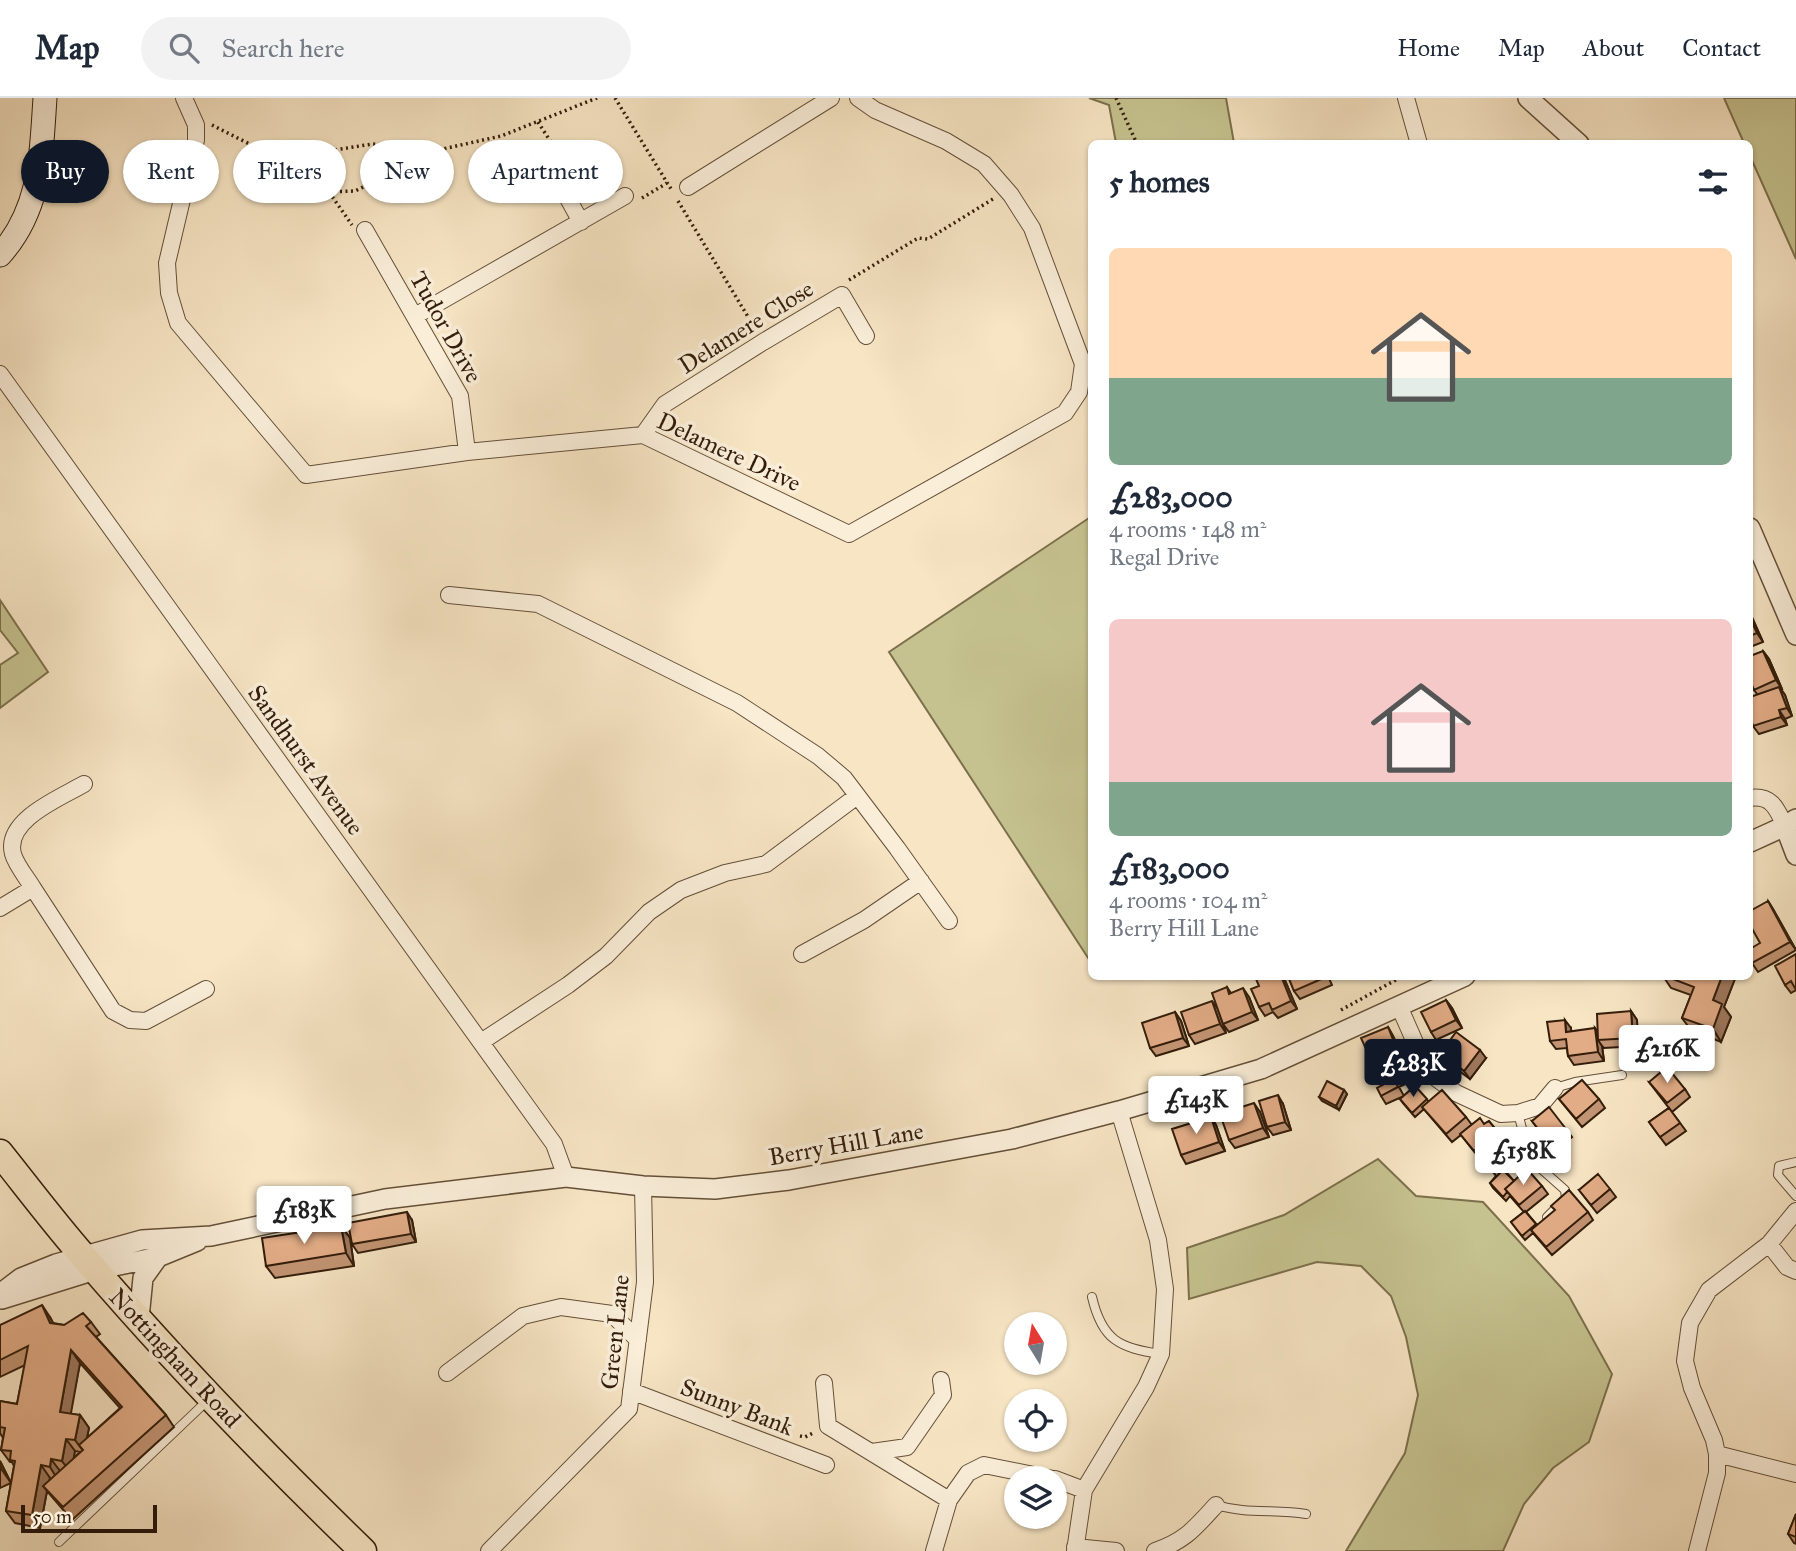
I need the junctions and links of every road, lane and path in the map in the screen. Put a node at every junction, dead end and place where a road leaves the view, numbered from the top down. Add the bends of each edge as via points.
1 (45, 98) edge
2 (184, 98) edge
3 (597, 98) edge
4 (615, 98) edge
5 (831, 98) edge
6 (858, 98) edge
7 (1116, 98) edge
8 (1406, 98) edge
9 (1528, 98) edge
10 (538, 122) junction
11 (195, 125) junction
12 (243, 140) edge
13 (549, 140) edge
14 (1135, 140) edge
15 (1418, 140) edge
16 (1575, 140) edge
17 (454, 146) edge
18 (667, 183) junction
19 (688, 187) dead end
20 (1007, 190) junction
21 (625, 196) joint
22 (336, 203) edge
23 (570, 203) edge
24 (581, 222) junction
25 (365, 230) joint
26 (0, 255) edge
27 (842, 295) junction
28 (415, 316) junction
29 (866, 337) dead end
30 (762, 342) junction
31 (0, 374) edge
32 (643, 435) junction
33 (467, 452) junction
34 (1753, 535) edge
35 (449, 595) dead end
36 (1796, 635) edge
37 (84, 784) dead end
38 (857, 796) junction
39 (1753, 797) edge
40 (1791, 823) edge
41 (1753, 841) edge
42 (1796, 855) edge
43 (921, 881) junction
44 (33, 888) junction
45 (0, 908) edge
46 (949, 921) dead end
47 (802, 954) dead end
48 (1456, 980) edge
49 (206, 989) dead end
50 (1399, 1006) junction
51 (481, 1042) junction
52 (1622, 1075) dead end
53 (1555, 1088) joint
54 (1119, 1111) junction
55 (1518, 1113) junction
56 (0, 1153) edge
57 (1796, 1162) edge
58 (566, 1178) junction
59 (643, 1186) junction
60 (1796, 1196) edge
61 (1796, 1211) edge
62 (1547, 1216) edge
63 (211, 1236) junction
64 (1769, 1244) junction
65 (159, 1257) junction
66 (89, 1263) junction
67 (1796, 1271) edge
68 (0, 1294) edge
69 (1092, 1297) dead end
70 (0, 1299) edge
71 (139, 1318) junction
72 (638, 1340) junction
73 (1161, 1354) junction
74 (447, 1373) dead end
75 (941, 1380) dead end
76 (824, 1383) dead end
77 (631, 1391) junction
78 (210, 1397) junction
79 (872, 1452) junction
80 (1717, 1454) junction
81 (825, 1465) dead end
82 (1004, 1469) edge
83 (1796, 1474) edge
84 (1067, 1484) edge
85 (1084, 1490) junction
86 (949, 1500) junction
87 (1216, 1505) joint
88 (1306, 1514) dead end
89 (59, 1542) dead end
90 (1075, 1549) edge
91 (363, 1551) edge
92 (489, 1551) edge
93 (934, 1551) edge
94 (1116, 1551) edge
95 (1155, 1551) edge
96 (1697, 1551) edge

1 - 26 main road via 33,196 15,238
2 - 11 street, Delamere Drive
3 - 10 path
4 - 18 path
5 - 19 street
6 - 20 street, Delamere Drive via 984,164
7 - 14 path
8 - 15 street
9 - 16 street
10 - 13 path
10 - 17 path
11 - 12 path via 214,125
11 - 33 street, Delamere Drive via 167,263 178,323 306,475
18 - 21 path via 631,205
18 - 30 path
20 - 27 path via 837,287
20 - 32 street, Delamere Drive via 1032,228 1083,364 1079,392 1065,413 849,534
21 - 24 street
22 - 25 path via 350,224
23 - 24 street
24 - 28 street
25 - 28 street, Tudor Drive
27 - 29 street, Delamere Close
27 - 30 street, Delamere Close
28 - 33 street, Tudor Drive via 460,396
30 - 32 street, Delamere Close via 666,404
31 - 51 street, Sandhurst Avenue
32 - 33 street, Delamere Drive
34 - 36 street
35 - 38 street via 538,604 622,644 737,703 818,756
37 - 44 street via 24,820 14,836 13,854
38 - 43 street
38 - 51 street via 766,864 681,890 649,912 606,956 568,985
39 - 40 street via 1773,802
40 - 41 street
40 - 42 street
43 - 46 street
43 - 47 street
44 - 45 street
44 - 49 street via 113,1011 130,1020 146,1021
48 - 50 street, Berry Hill Lane
50 - 54 street, Berry Hill Lane via 1261,1069
50 - 55 street via 1428,1072 1485,1108 1501,1114
51 - 58 street, Sandhurst Avenue via 554,1144
52 - 53 lane
53 - 55 street via 1540,1106
54 - 59 street, Berry Hill Lane via 1012,1139 789,1180 715,1189
54 - 73 street via 1158,1240 1165,1289
55 - 62 lane via 1530,1159 1565,1190 1566,1198
56 - 66 highway, Nottingham Road
57 - 60 lane via 1779,1166 1778,1175
58 - 59 street, Berry Hill Lane
58 - 63 street, Berry Hill Lane via 385,1199
59 - 72 street, Green Lane via 645,1282
61 - 64 street
63 - 65 street, Berry Hill Lane
63 - 66 street, Berry Hill Lane via 151,1238
64 - 67 street
64 - 80 street via 1709,1290 1690,1323 1685,1361
65 - 66 street, Berry Hill Lane
65 - 71 street via 143,1278
66 - 68 street via 21,1278
66 - 70 street
66 - 71 highway, Nottingham Road
69 - 73 lane via 1097,1318 1112,1338 1124,1346
71 - 78 highway, Nottingham Road
72 - 74 street via 611,1314 561,1307 523,1316
72 - 77 street, Green Lane
73 - 85 street
75 - 79 street via 943,1395 907,1447
76 - 79 street via 828,1426
77 - 81 street, Sunny Bank
77 - 92 street, Green Lane via 629,1409
78 - 89 lane
78 - 91 highway, Nottingham Road
79 - 86 street
80 - 83 street
80 - 96 street via 1717,1473
82 - 86 street via 984,1465 968,1473
84 - 85 street
85 - 90 street
86 - 93 street
87 - 88 lane via 1234,1511
87 - 95 street via 1176,1544
90 - 94 street

